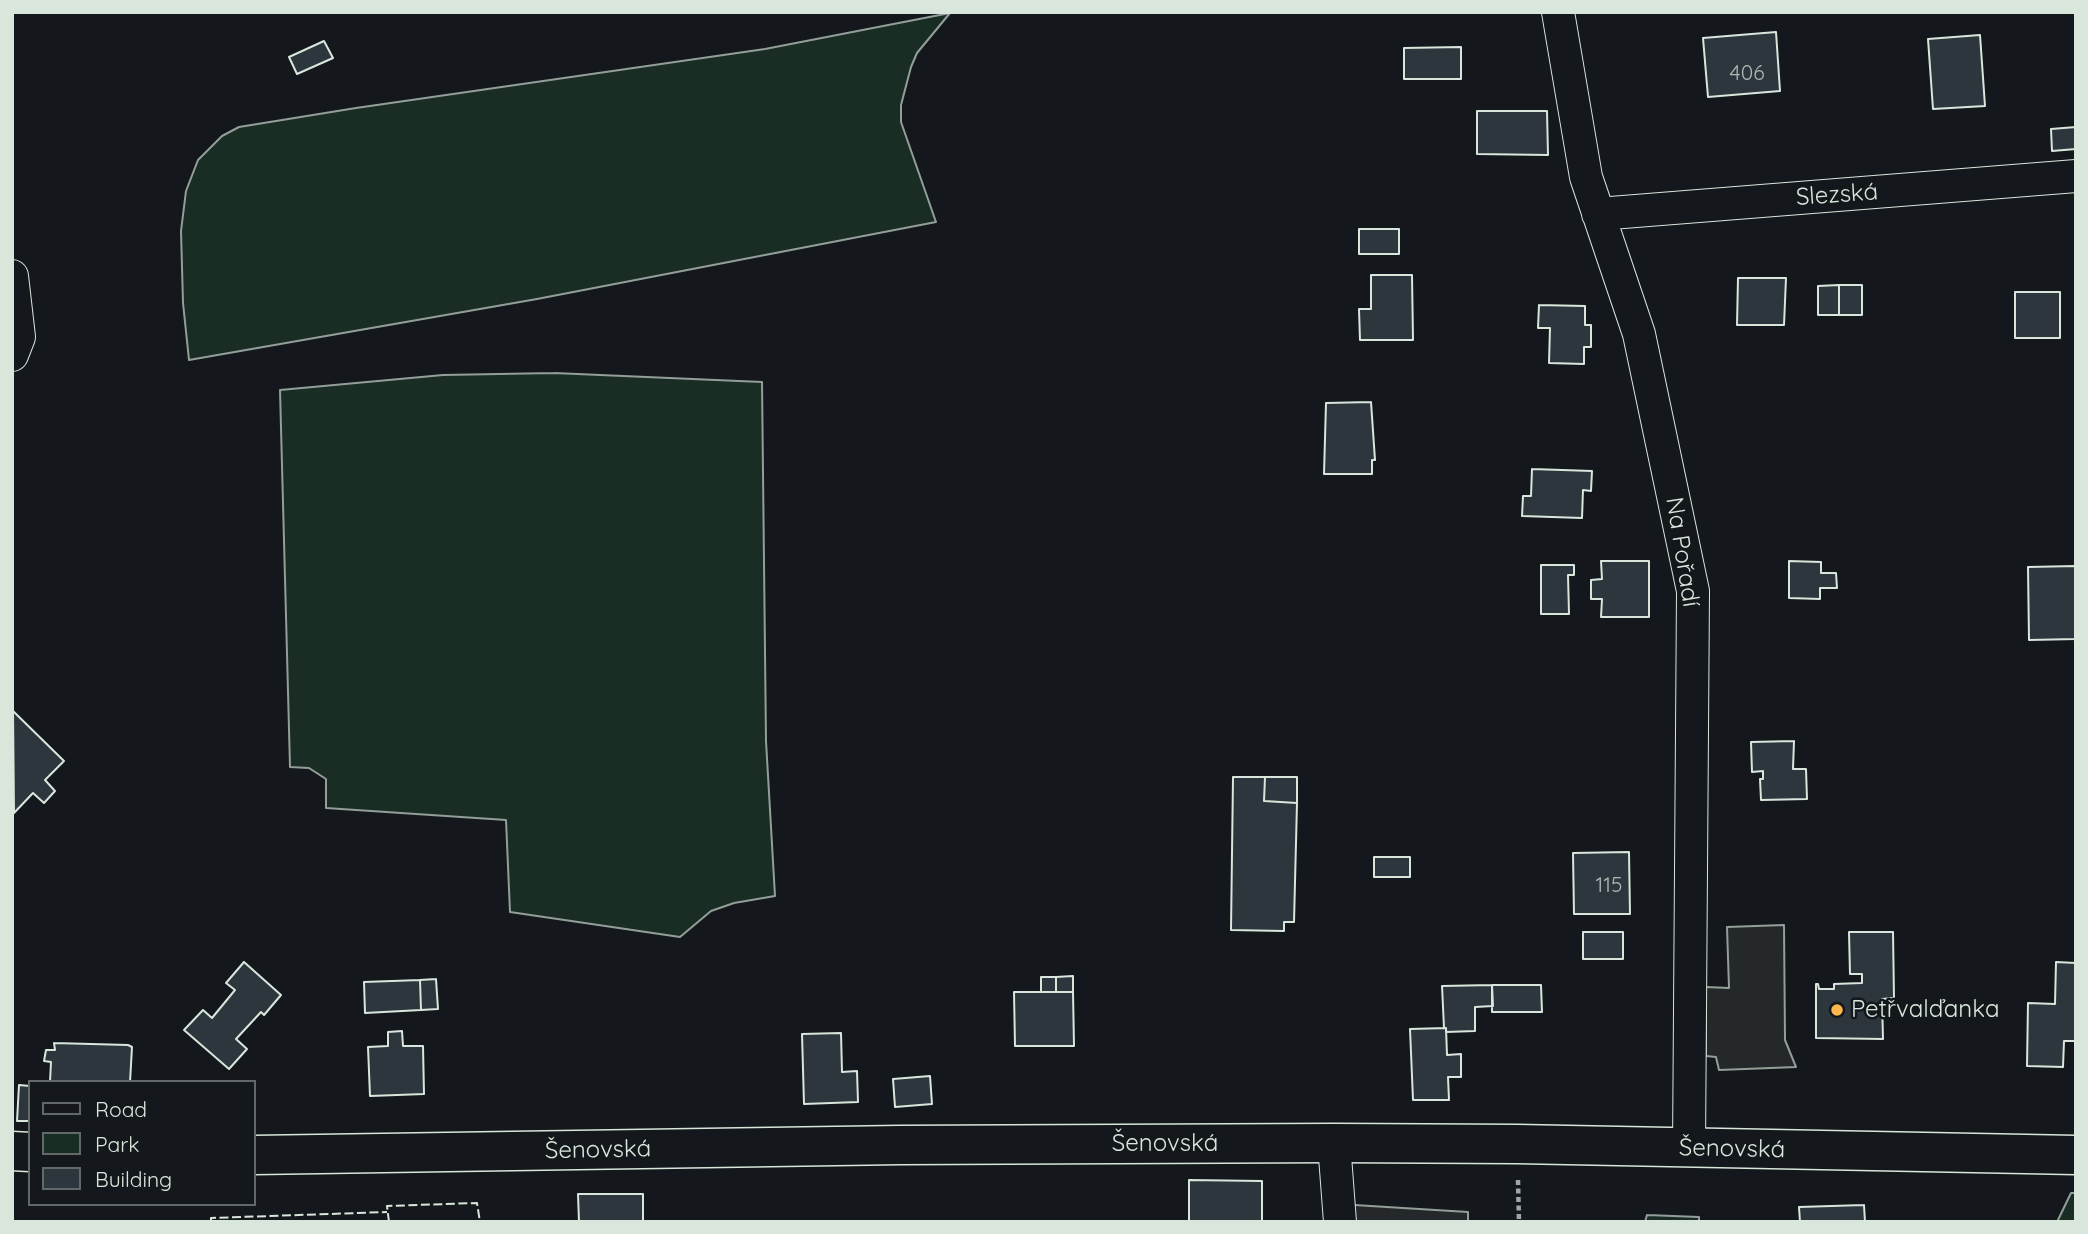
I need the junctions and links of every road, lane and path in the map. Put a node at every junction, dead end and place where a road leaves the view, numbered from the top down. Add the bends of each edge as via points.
1 (1558, 12) edge
2 (2076, 176) edge
3 (1598, 214) junction
4 (12, 276) edge
5 (12, 355) edge
6 (1334, 1143) junction
7 (1689, 1148) junction
8 (256, 1155) edge
9 (2076, 1155) edge
10 (1340, 1222) edge

1 - 3 street, Na Pořadí via 1586,177
2 - 3 street, Slezská
3 - 7 street, Na Pořadí via 1639,334 1693,591
4 - 5 street via 19,337
6 - 7 main road, Šenovská
6 - 8 main road, Šenovská
6 - 10 street
7 - 9 main road, Šenovská

